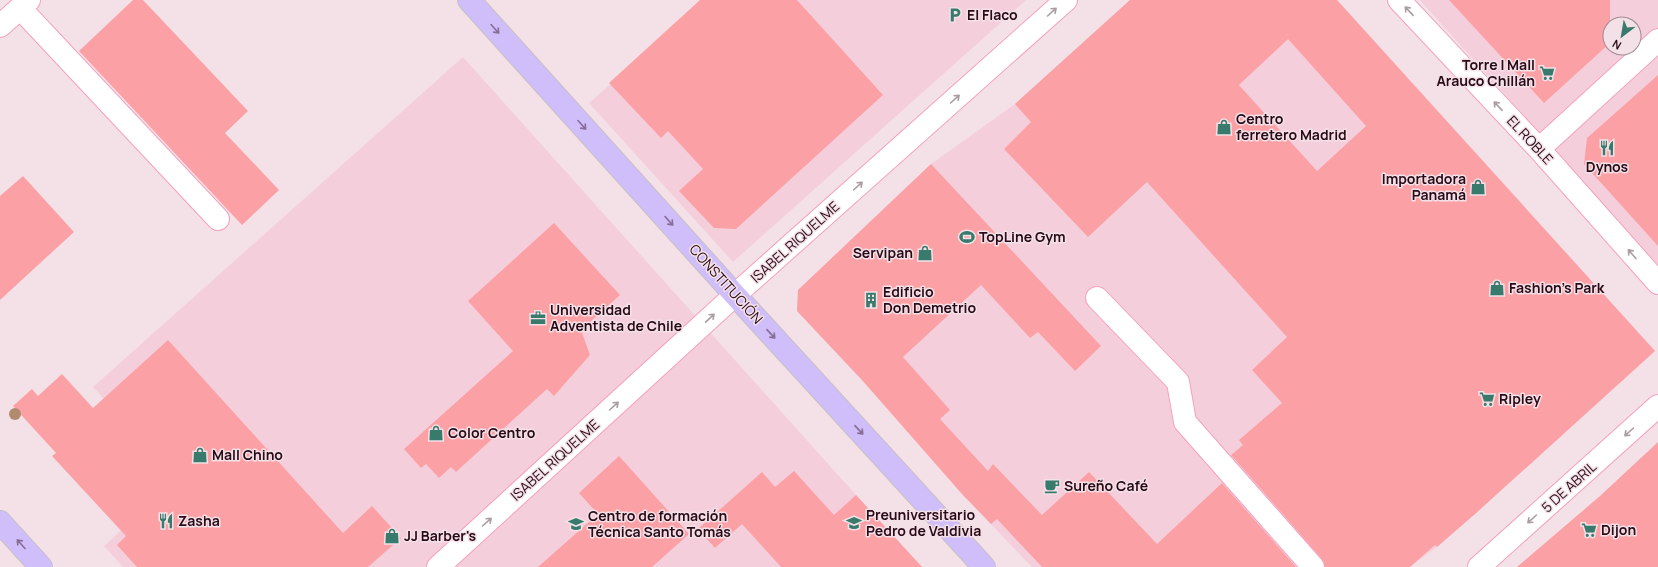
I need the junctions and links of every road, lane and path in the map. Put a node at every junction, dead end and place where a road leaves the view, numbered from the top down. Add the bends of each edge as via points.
1 (468, 0) edge
2 (1066, 0) edge
3 (1399, 0) edge
4 (24, 4) edge
5 (1, 22) edge
6 (1658, 40) edge
7 (1539, 149) junction
8 (218, 219) dead end
9 (1658, 283) edge
10 (735, 295) junction
11 (1097, 298) dead end
12 (1658, 406) edge
13 (0, 522) edge
14 (41, 567) edge
15 (438, 567) edge
16 (984, 567) edge
17 (1313, 567) edge
18 (1479, 567) edge

1 -> 10 main road, CONSTITUCIÓN
10 -> 2 street, ISABEL RIQUELME
7 -> 3 street, EL ROBLE
4 - 5 street
4 - 8 street
6 - 7 street
9 -> 7 street, EL ROBLE
15 -> 10 street, ISABEL RIQUELME
10 -> 16 main road, CONSTITUCIÓN
11 - 17 street via 1178,382 1185,422
12 -> 18 street, 5 DE ABRIL
14 -> 13 main road

